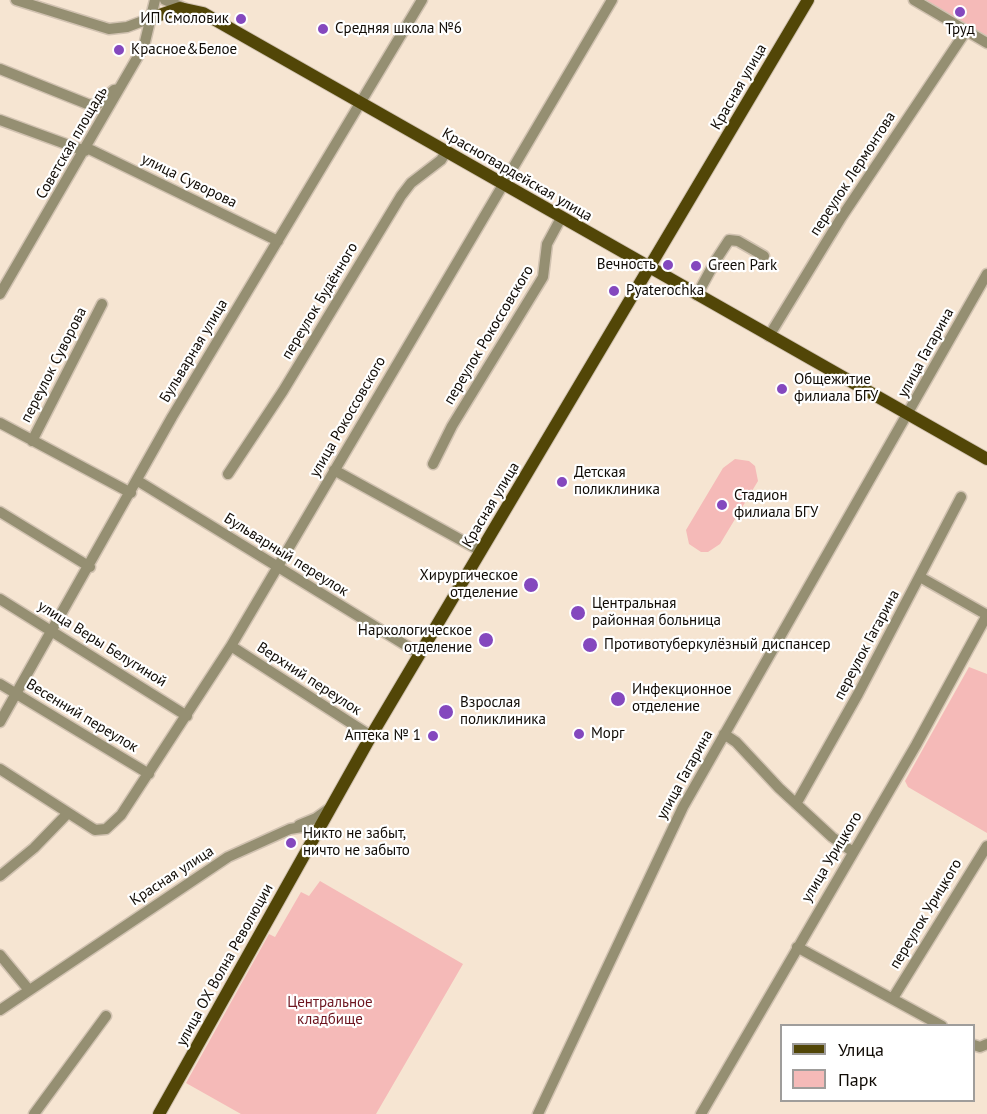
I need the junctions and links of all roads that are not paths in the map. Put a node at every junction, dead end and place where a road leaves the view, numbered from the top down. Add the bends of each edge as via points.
1 (16, 0) edge
2 (154, 0) edge
3 (165, 0) edge
4 (422, 0) edge
5 (612, 0) edge
6 (808, 0) edge
7 (914, 0) edge
8 (180, 8) junction
9 (151, 18) junction
10 (124, 28) junction
11 (966, 31) junction
12 (145, 43) junction
13 (987, 43) edge
14 (0, 69) edge
15 (121, 89) junction
16 (359, 103) junction
17 (0, 120) edge
18 (86, 150) junction
19 (446, 152) junction
20 (503, 185) junction
21 (561, 218) junction
22 (278, 241) junction
23 (764, 256) dead end
24 (650, 268) junction
25 (987, 274) edge
26 (0, 294) edge
27 (697, 295) junction
28 (102, 304) dead end
29 (769, 336) junction
30 (909, 415) junction
31 (0, 423) edge
32 (32, 441) junction
33 (987, 459) edge
34 (432, 464) dead end
35 (334, 470) junction
36 (228, 474) dead end
37 (138, 481) junction
38 (130, 493) junction
39 (961, 497) dead end
40 (0, 512) edge
41 (481, 551) junction
42 (90, 567) junction
43 (277, 568) junction
44 (920, 578) junction
45 (0, 599) edge
46 (987, 615) edge
47 (53, 632) junction
48 (231, 646) junction
49 (420, 654) junction
50 (0, 684) edge
51 (17, 694) junction
52 (187, 716) junction
53 (0, 722) edge
54 (724, 734) junction
55 (371, 736) junction
56 (0, 769) edge
57 (149, 774) junction
58 (796, 804) junction
59 (330, 808) junction
60 (68, 813) junction
61 (290, 829) junction
62 (317, 831) junction
63 (987, 846) edge
64 (853, 852) junction
65 (0, 876) edge
66 (797, 947) junction
67 (0, 955) edge
68 (29, 990) junction
69 (893, 998) junction
70 (0, 1010) edge
71 (106, 1016) dead end
72 (938, 1024) edge
73 (34, 1114) edge
74 (159, 1114) edge
75 (538, 1114) edge
76 (701, 1114) edge

1 - 10 street via 96,26
2 - 9 street, Советская площадь
2 - 10 street via 142,16
3 - 8 street
4 - 16 street, Бульварная улица
5 - 20 street, улица Рокоссовского
6 - 24 main road, Красная улица
7 - 11 street
8 - 9 main road
8 - 12 street via 160,21
8 - 16 main road, Красногвардейская улица via 203,13
9 - 10 street
9 - 12 street, Советская площадь
10 - 12 street via 142,30
11 - 13 street
11 - 29 street, переулок Лермонтова via 841,218
12 - 15 street, Советская площадь
14 - 15 street via 90,105
15 - 18 street, Советская площадь
16 - 19 main road, Красногвардейская улица
16 - 22 street, Бульварная улица
17 - 18 street, улица Суворова
18 - 22 street, улица Суворова
18 - 26 street, Советская площадь
19 - 20 main road, Красногвардейская улица
19 - 36 street, переулок Будённого via 401,196
20 - 21 main road, Красногвардейская улица
20 - 35 street, улица Рокоссовского
21 - 24 main road, Красногвардейская улица
21 - 34 street, переулок Рокоссовского via 547,244 543,277
22 - 37 street, Бульварная улица
23 - 27 street via 729,240
24 - 27 main road, Красногвардейская улица
24 - 41 main road, Красная улица
25 - 30 street, улица Гагарина
27 - 29 main road, Красногвардейская улица
28 - 32 street, переулок Суворова
29 - 30 main road, Красногвардейская улица
30 - 33 main road, Красногвардейская улица
30 - 54 street, улица Гагарина
31 - 32 street
32 - 38 street
35 - 41 street
35 - 43 street, улица Рокоссовского
37 - 38 street, Бульварная улица
37 - 43 street, Бульварный переулок
38 - 42 street, Бульварная улица
39 - 44 street, переулок Гагарина
40 - 42 street
41 - 49 main road, Красная улица
42 - 47 street, Бульварная улица
43 - 48 street, улица Рокоссовского
43 - 49 street, Бульварный переулок
44 - 46 street
44 - 58 street, переулок Гагарина
45 - 47 street, улица Веры Белугиной
46 - 64 street, улица Урицкого
47 - 51 street, Бульварная улица
47 - 52 street, улица Веры Белугиной
48 - 52 street, улица Рокоссовского
48 - 55 street, Верхний переулок
49 - 55 main road, Красная улица
50 - 51 street, Весенний переулок
51 - 53 street, Бульварная улица
51 - 57 street, Весенний переулок
52 - 57 street, улица Рокоссовского
54 - 58 street
54 - 75 street, улица Гагарина via 660,852
55 - 59 main road, Красная улица
56 - 60 street
57 - 60 street, улица Рокоссовского via 112,824 101,831
58 - 64 street
59 - 61 street
59 - 62 main road, Красная улица
60 - 65 street
61 - 62 street, Красная улица
61 - 68 street, Красная улица via 216,864
62 - 74 main road, улица ОХ Волна Революции
63 - 69 street, переулок Урицкого
64 - 66 street, улица Урицкого
66 - 69 street
66 - 76 street, улица Урицкого
67 - 68 street
68 - 70 street, Красная улица
69 - 72 street
71 - 73 street

